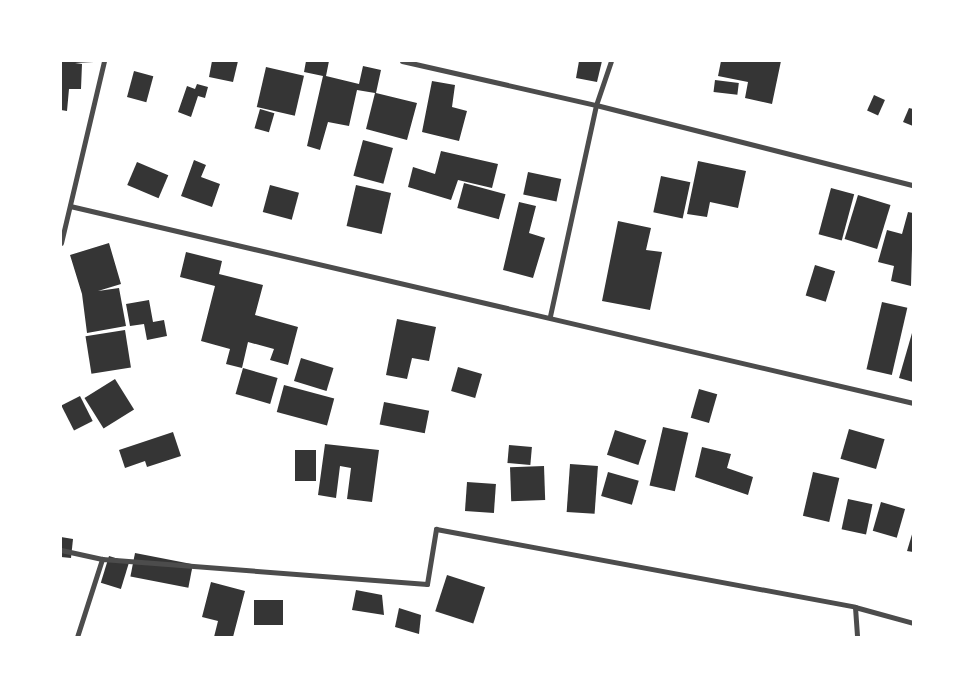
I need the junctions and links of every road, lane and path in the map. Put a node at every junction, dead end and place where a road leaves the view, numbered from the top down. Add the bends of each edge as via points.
1 (104, 61) edge
2 (402, 61) edge
3 (611, 61) edge
4 (596, 105) junction
5 (913, 185) edge
6 (70, 206) junction
7 (61, 244) edge
8 (550, 316) junction
9 (913, 403) edge
10 (61, 550) edge
11 (102, 559) junction
12 (855, 607) junction
13 (913, 623) edge
14 (77, 637) edge
15 (857, 637) edge

1 - 6 street
2 - 4 street
3 - 4 street
4 - 5 street
4 - 8 street
6 - 7 street
6 - 8 street
8 - 9 street
10 - 11 street
11 - 12 street via 427,584 436,529
11 - 14 street
12 - 13 street
12 - 15 street

